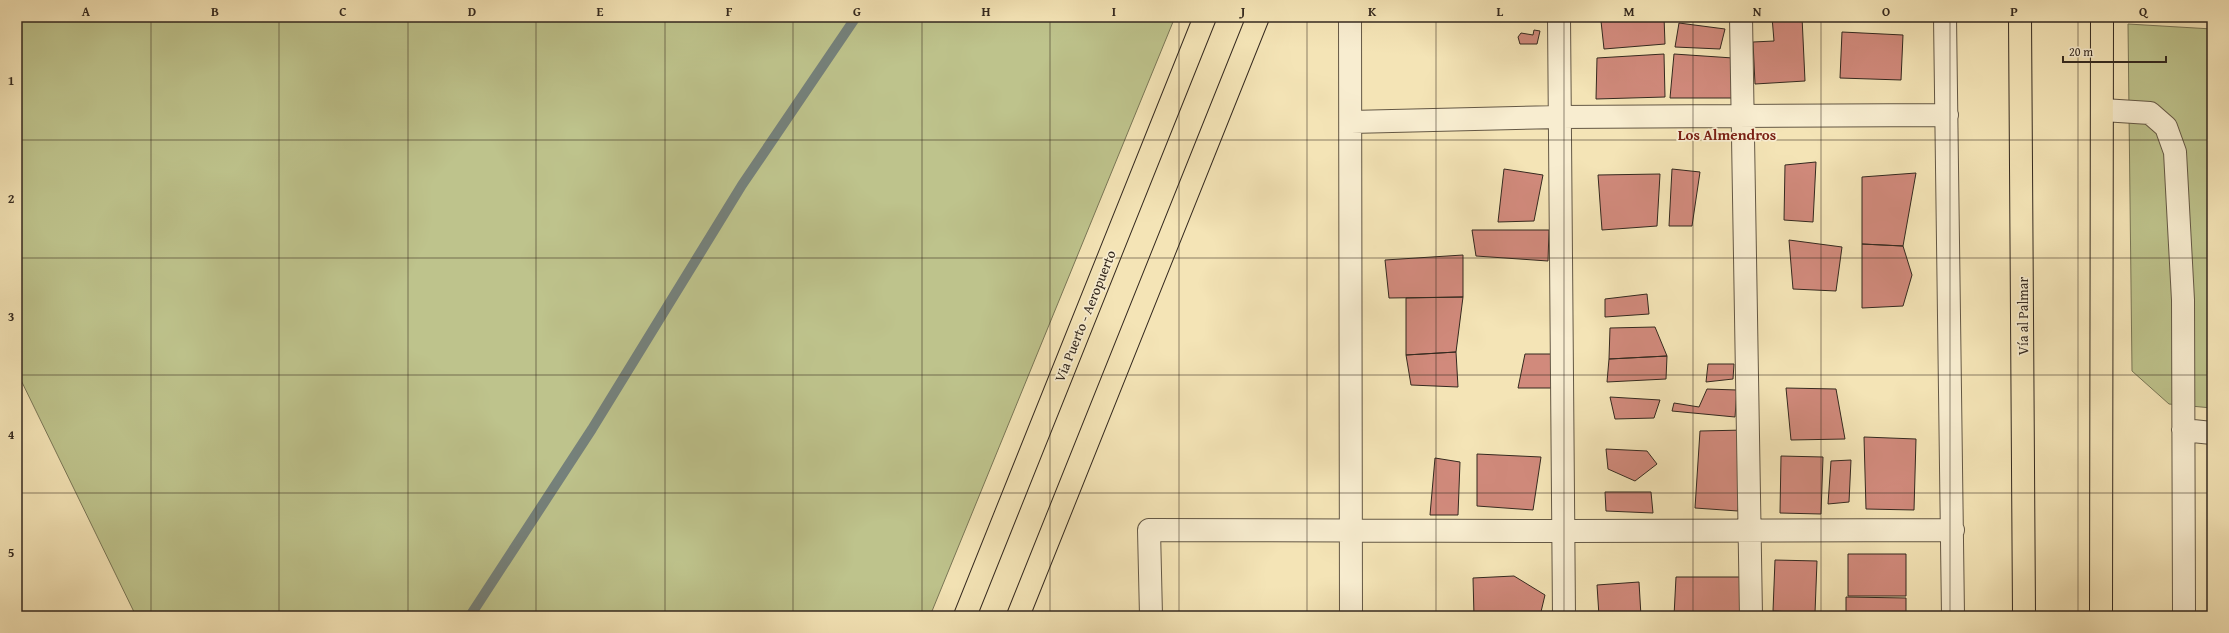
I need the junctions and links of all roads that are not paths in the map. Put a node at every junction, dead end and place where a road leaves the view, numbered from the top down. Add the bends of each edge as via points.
1 (1205, 17) edge
2 (1258, 17) edge
3 (1559, 17) edge
4 (1742, 17) edge
5 (1945, 17) edge
6 (2020, 17) edge
7 (2102, 17) edge
8 (1350, 18) edge
9 (2103, 110) junction
10 (1947, 116) junction
11 (1560, 117) junction
12 (1742, 117) junction
13 (1351, 122) junction
14 (2183, 430) junction
15 (2212, 433) edge
16 (1751, 530) junction
17 (1953, 530) junction
18 (1350, 531) junction
19 (1565, 531) junction
20 (965, 616) edge
21 (1018, 616) edge
22 (1151, 616) edge
23 (1351, 616) edge
24 (1564, 616) edge
25 (1751, 616) edge
26 (1953, 616) edge
27 (2024, 616) edge
28 (2101, 616) edge
29 (2184, 616) edge

1 - 20 main road, Via Puerto - Aeropuerto
2 - 21 main road
3 - 11 street
4 - 12 street
5 - 10 street
6 - 27 main road, Vía al Palmar
7 - 9 main road
8 - 13 street
9 - 14 street via 2150,113 2166,127 2175,152 2183,300
9 - 28 main road
10 - 12 street
10 - 17 street
11 - 12 street
11 - 13 street
11 - 19 street
12 - 16 street
13 - 18 street
14 - 15 street
14 - 29 street
16 - 17 street
16 - 19 street
16 - 25 street
17 - 26 street
18 - 19 street
18 - 22 street via 1149,530
18 - 23 street
19 - 24 street

